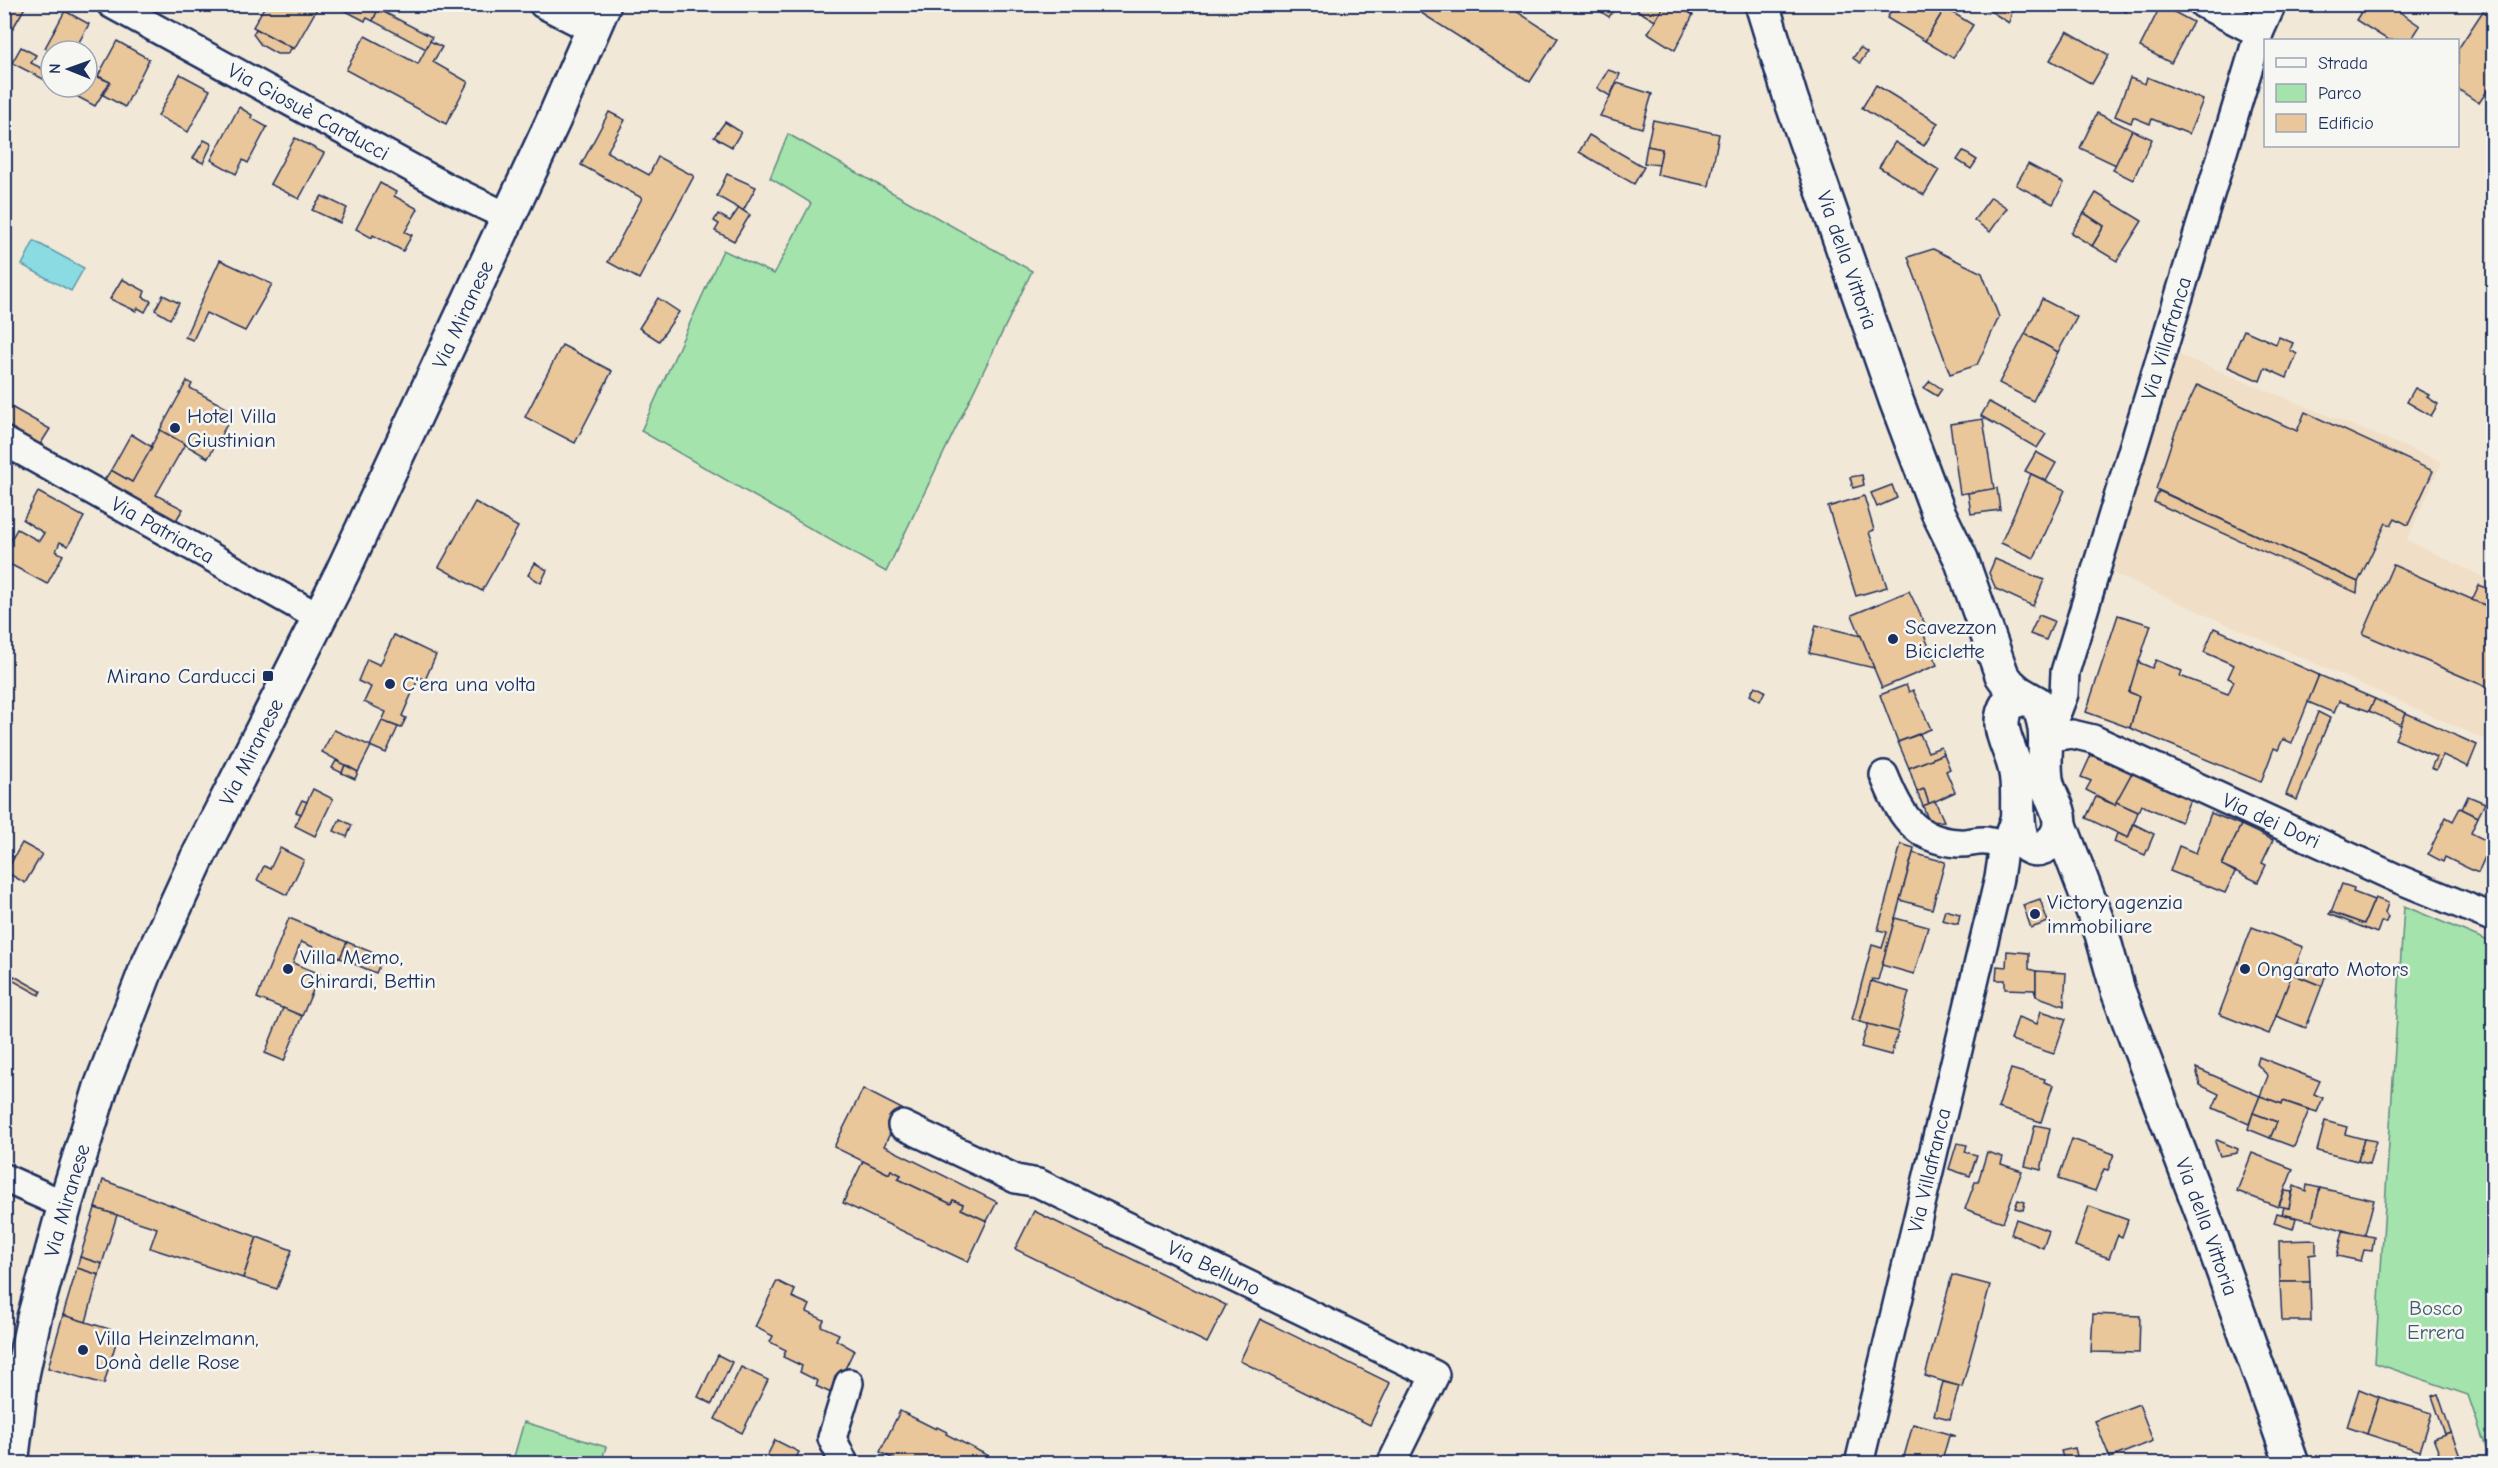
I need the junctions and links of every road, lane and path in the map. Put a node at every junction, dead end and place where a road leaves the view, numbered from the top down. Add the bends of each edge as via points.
1 (111, 4) edge
2 (543, 4) edge
3 (1762, 4) edge
4 (2203, 4) edge
5 (2272, 4) edge
6 (598, 17) edge
7 (2259, 33) junction
8 (508, 217) junction
9 (4, 441) edge
10 (320, 618) junction
11 (2065, 672) junction
12 (2018, 706) junction
13 (2047, 738) junction
14 (1884, 775) dead end
15 (2035, 842) junction
16 (2493, 918) edge
17 (902, 1125) dead end
18 (4, 1178) edge
19 (65, 1205) junction
20 (849, 1383) dead end
21 (845, 1463) edge
22 (11, 1464) edge
23 (1391, 1464) edge
24 (1859, 1464) edge
25 (2292, 1464) edge

1 - 8 street, Via Giosuè Carducci
2 - 6 street
3 - 12 main road, Via della Vittoria via 1791,99 1938,512 1949,572 1991,705
4 - 7 street
5 - 7 street, Via Villafranca
6 - 8 main road, Via Miranese
7 - 11 street, Via Villafranca
8 - 10 main road, Via Miranese
9 - 10 street, Via Patriarca
10 - 19 main road, Via Miranese via 197,859 146,970 102,1087
11 - 12 street via 2045,691
11 - 13 street, Via Villafranca via 2064,694
12 - 13 main road, Via della Vittoria via 2037,703
12 - 15 main road, Via della Vittoria via 2002,729 2018,780 2018,812 2024,843
13 - 15 main road, Via della Vittoria via 2046,779 2058,812
13 - 16 street, Via dei Dori via 2072,734 2093,739 2396,878
14 - 15 street via 1898,808 1910,824 1929,837 1958,843
15 - 24 street, Via Villafranca via 1999,878
15 - 25 main road, Via della Vittoria via 2058,870 2078,919 2118,991
17 - 23 street, Via Belluno via 1016,1179 1038,1183 1435,1375
18 - 19 street
19 - 22 main road, Via Miranese via 28,1346
20 - 21 street via 832,1438

